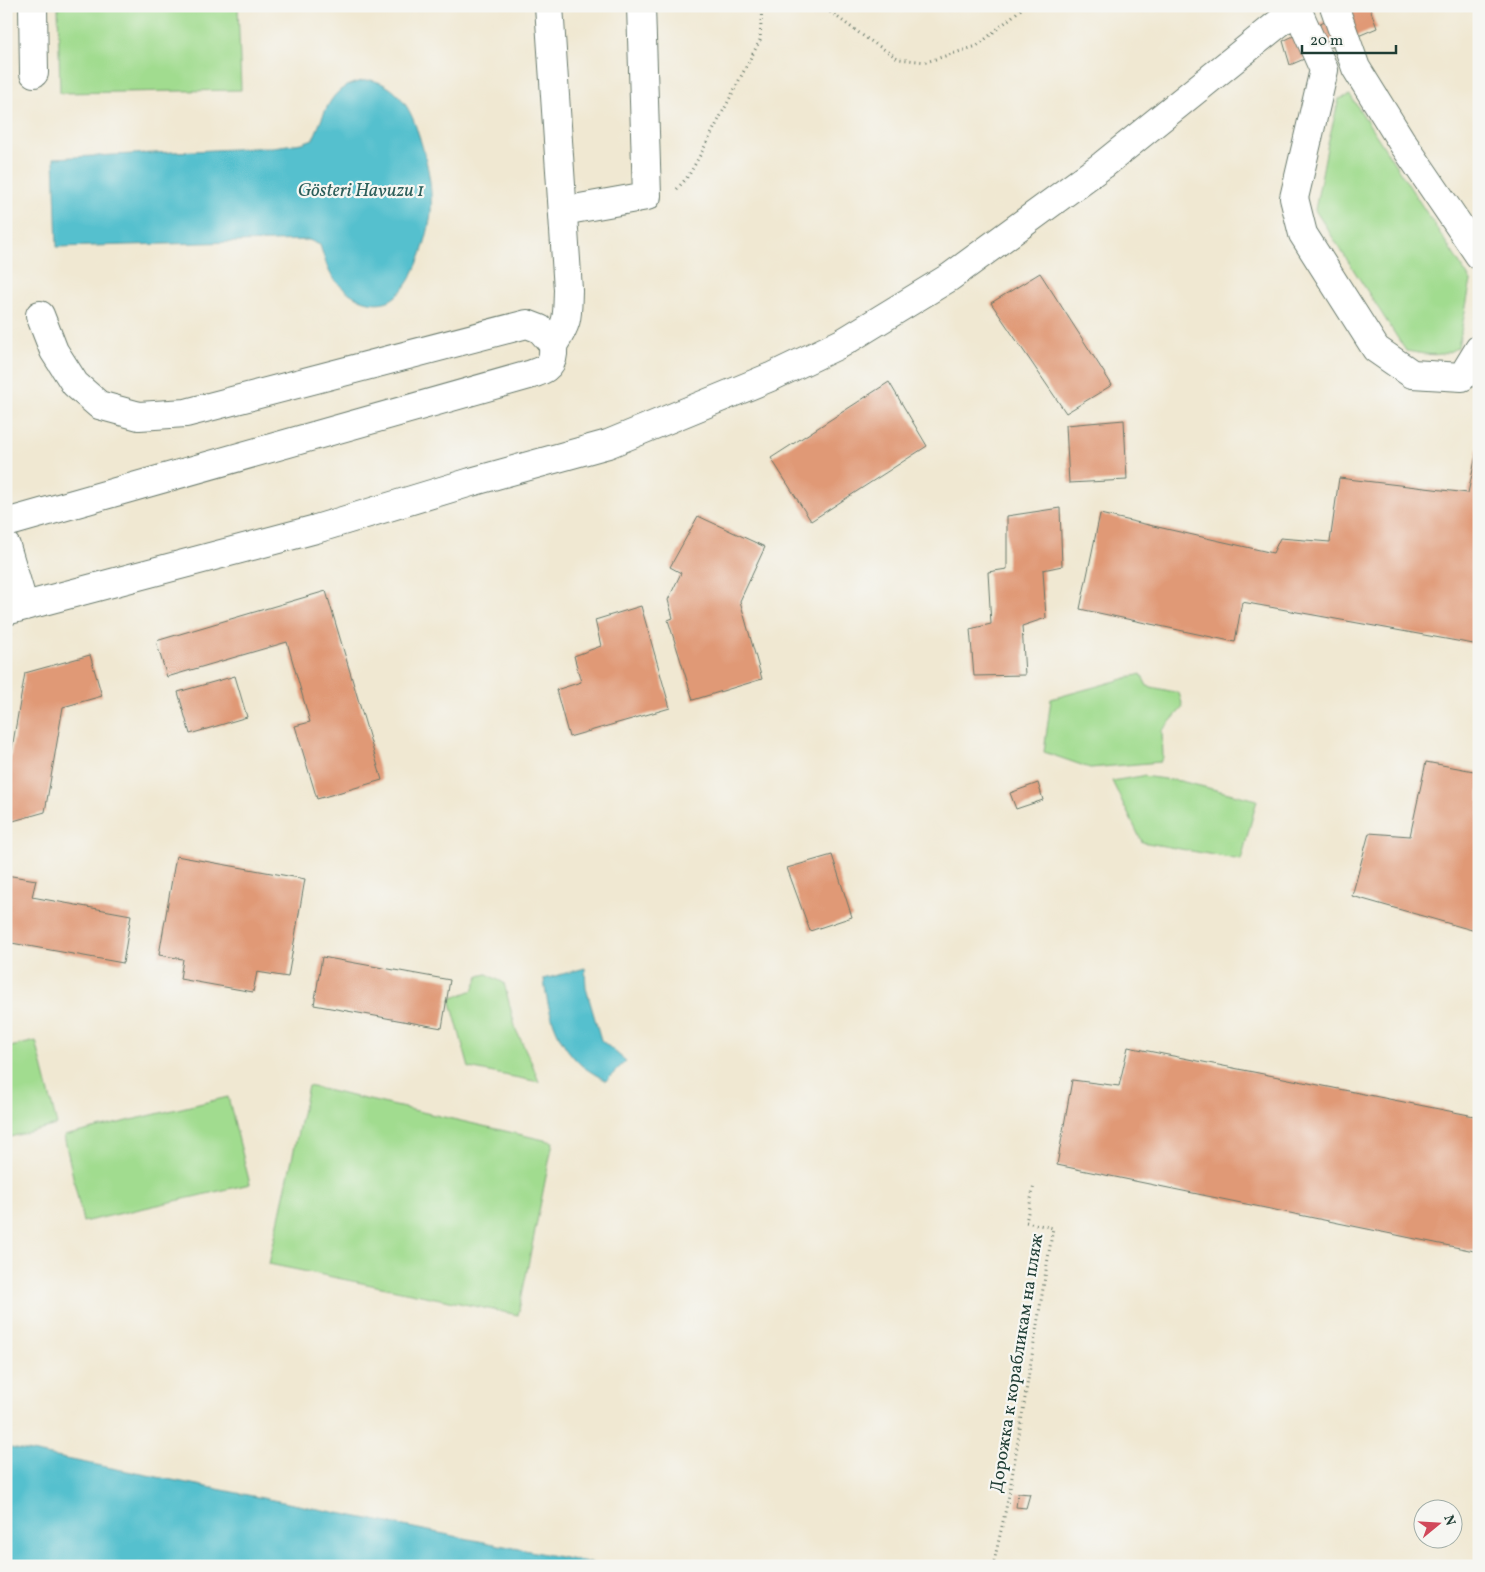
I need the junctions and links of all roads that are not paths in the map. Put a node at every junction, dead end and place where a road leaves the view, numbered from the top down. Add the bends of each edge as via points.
1 (33, 6) edge
2 (549, 6) edge
3 (641, 6) edge
4 (1334, 6) edge
5 (1299, 7) edge
6 (34, 73) dead end
7 (563, 211) junction
8 (1479, 255) edge
9 (40, 315) dead end
10 (554, 344) junction
11 (1479, 349) edge
12 (6, 523) edge
13 (6, 546) edge
14 (15, 609) edge

1 - 6 street
2 - 7 street
3 - 7 street via 647,196
4 - 8 street via 1356,68
5 - 11 street via 1324,70 1294,198 1303,234 1376,349 1412,374 1462,377
5 - 14 street via 1103,165 950,278 842,343 781,372 608,444 316,530
7 - 10 street via 567,321
9 - 10 street via 54,351 76,384 99,406 139,416 186,413 527,324 540,328
10 - 12 street via 552,358 542,371
13 - 14 street

